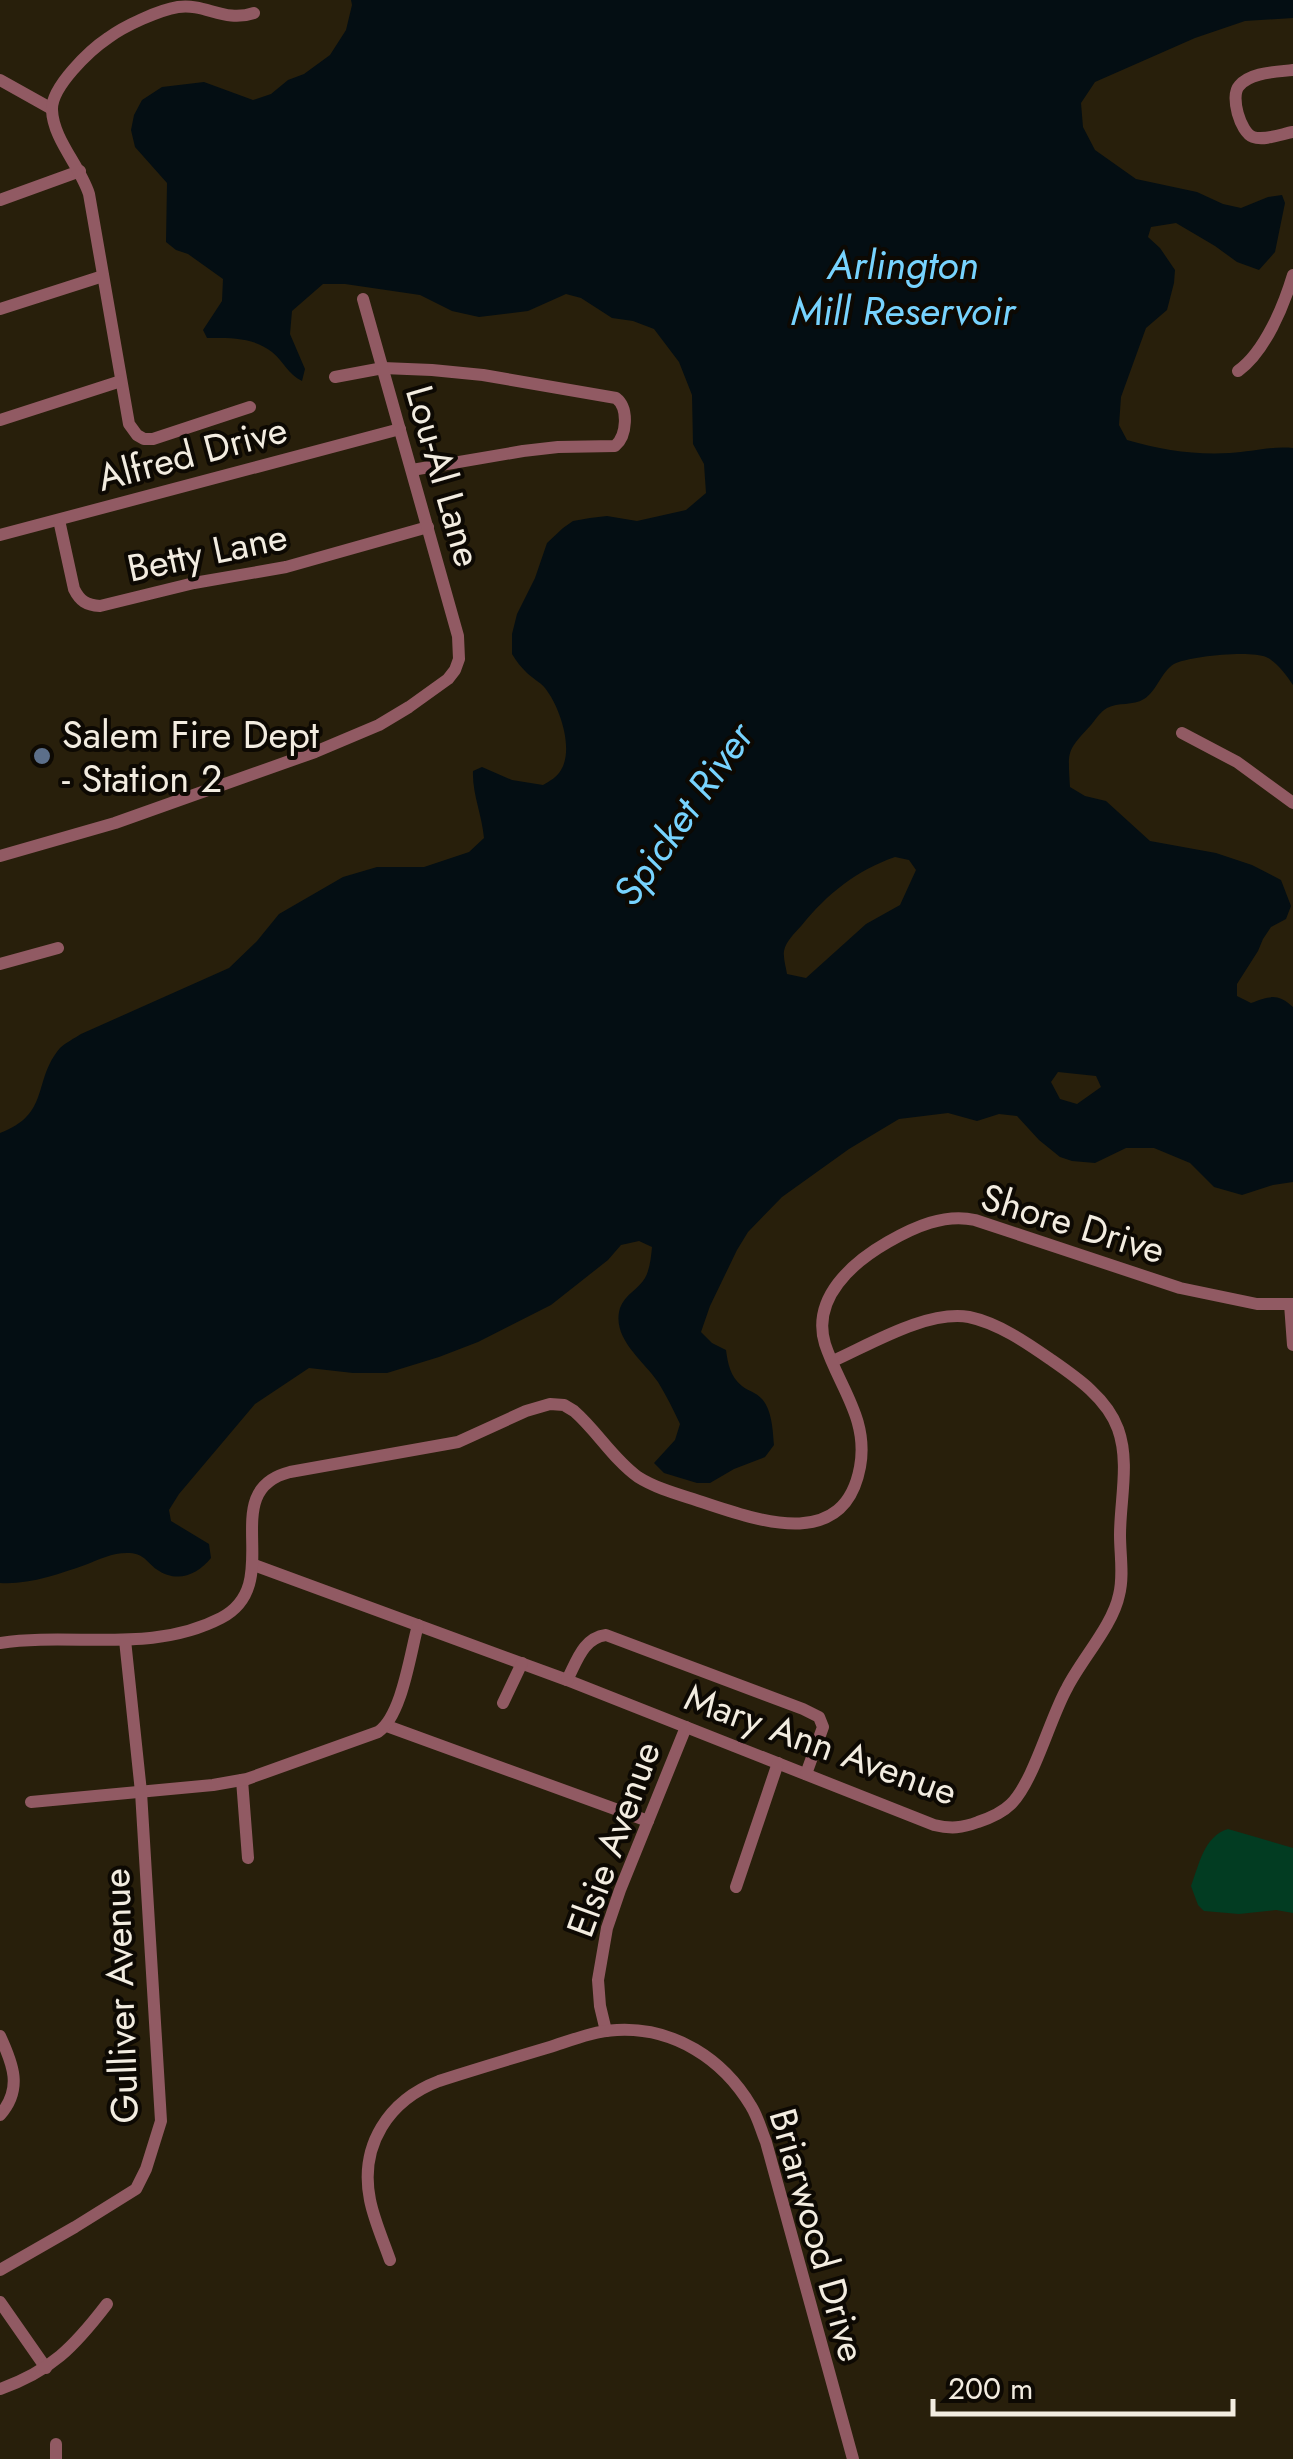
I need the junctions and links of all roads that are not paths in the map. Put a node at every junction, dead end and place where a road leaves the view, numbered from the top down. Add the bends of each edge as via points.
1 (179, 3) edge
2 (254, 12) dead end
3 (1293, 70) edge
4 (0, 80) edge
5 (52, 109) junction
6 (1293, 132) edge
7 (80, 171) junction
8 (0, 200) edge
9 (1293, 275) edge
10 (103, 276) junction
11 (363, 298) dead end
12 (0, 308) edge
13 (382, 368) junction
14 (1242, 369) dead end
15 (335, 376) dead end
16 (121, 382) junction
17 (250, 407) dead end
18 (0, 420) edge
19 (400, 429) junction
20 (412, 470) junction
21 (60, 520) junction
22 (428, 526) junction
23 (0, 535) edge
24 (1182, 733) dead end
25 (1293, 802) edge
26 (0, 856) edge
27 (58, 948) dead end
28 (0, 964) edge
29 (1292, 1304) edge
30 (1293, 1345) edge
31 (833, 1360) junction
32 (254, 1565) junction
33 (418, 1625) junction
34 (124, 1640) junction
35 (0, 1642) edge
36 (522, 1663) junction
37 (567, 1680) junction
38 (503, 1703) dead end
39 (388, 1726) junction
40 (686, 1727) junction
41 (778, 1763) junction
42 (806, 1774) junction
43 (242, 1780) junction
44 (140, 1792) junction
45 (31, 1802) dead end
46 (648, 1821) junction
47 (248, 1858) dead end
48 (736, 1886) dead end
49 (606, 2031) junction
50 (0, 2036) edge
51 (0, 2114) edge
52 (390, 2260) dead end
53 (0, 2270) edge
54 (0, 2302) edge
55 (106, 2304) dead end
56 (46, 2368) junction
57 (0, 2389) edge
58 (56, 2444) dead end
59 (56, 2459) edge
60 (853, 2459) edge

1 - 2 street via 231,17
1 - 5 street via 109,36 67,78
3 - 6 street via 1247,80 1234,96 1250,136
4 - 5 street
5 - 7 street via 66,153
7 - 8 street
7 - 10 street
9 - 14 street via 1272,327
10 - 12 street
10 - 16 street
11 - 13 street, Lou-Al Lane
13 - 15 street
13 - 19 street, Lou-Al Lane
13 - 20 street via 483,375 616,398 624,407 623,436 615,446 523,451
16 - 17 street via 129,424 144,439
16 - 18 street
19 - 20 street, Lou-Al Lane
19 - 21 street, Alfred Drive
20 - 22 street, Lou-Al Lane
21 - 22 street, Betty Lane via 74,588 88,606 286,566
21 - 23 street, Alfred Drive
22 - 26 street, Lou-Al Lane via 458,636 459,660 438,686 348,740 116,823
24 - 25 street
27 - 28 street
29 - 30 street
29 - 31 street, Shore Drive via 1180,1288 954,1217 891,1240 842,1279 823,1319
31 - 32 street, Shore Drive via 858,1419 861,1457 846,1500 824,1518 776,1524 647,1482 574,1411 550,1404 458,1442 279,1475 256,1500
31 - 42 street, Mary Ann Avenue via 954,1316 995,1327 1056,1363 1106,1407 1120,1437 1121,1584 1112,1616 1065,1691 1024,1786 1002,1812 947,1828
32 - 33 street, Mary Ann Avenue
32 - 34 street, Shore Drive via 242,1602 224,1617 157,1638
33 - 36 street, Mary Ann Avenue
33 - 39 street
34 - 35 street, Shore Drive
34 - 44 street, Gulliver Avenue
36 - 37 street, Mary Ann Avenue
36 - 38 street
37 - 40 street, Mary Ann Avenue
37 - 42 street via 583,1648 598,1636 612,1636 814,1714 822,1727
39 - 43 street
39 - 46 street
40 - 41 street, Mary Ann Avenue
40 - 46 street, Elsie Avenue
41 - 42 street, Mary Ann Avenue
41 - 48 street
43 - 44 street
43 - 47 street
44 - 45 street
44 - 53 street, Gulliver Avenue via 162,2121 136,2189
46 - 49 street, Elsie Avenue via 600,1956
49 - 52 street, Briarwood Drive via 428,2085 404,2099 374,2144 368,2175
49 - 60 street, Briarwood Drive via 653,2032 696,2049 753,2108
50 - 51 street via 14,2081 10,2104
54 - 56 street
55 - 56 street
56 - 57 street
58 - 59 street

